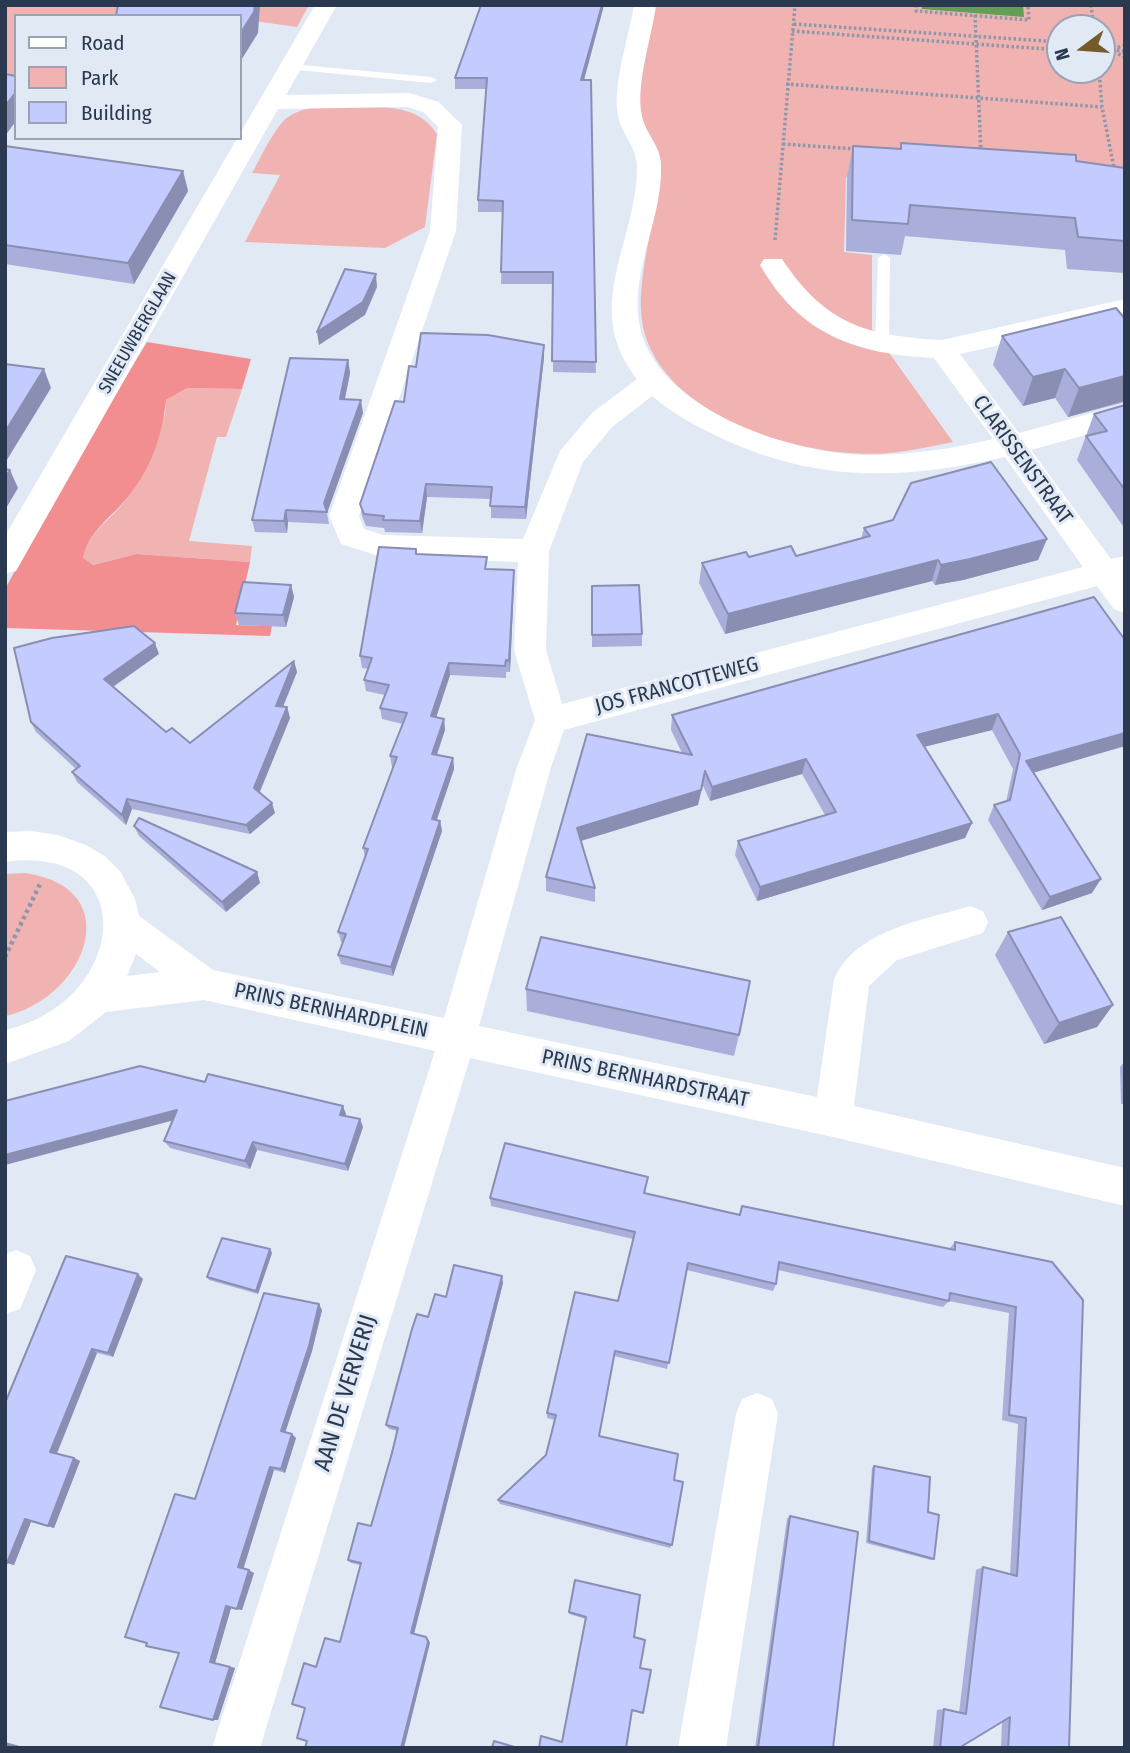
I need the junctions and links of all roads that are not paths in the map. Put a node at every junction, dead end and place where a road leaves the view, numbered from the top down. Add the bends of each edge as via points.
1 (326, 5) edge
2 (646, 5) edge
3 (291, 67) junction
4 (431, 80) dead end
5 (271, 102) junction
6 (884, 258) edge
7 (774, 265) road end
8 (1125, 308) edge
9 (882, 344) junction
10 (942, 349) junction
11 (652, 383) junction
12 (1125, 414) edge
13 (1011, 446) junction
14 (534, 551) junction
15 (5, 563) edge
16 (1113, 569) edge
17 (1125, 601) edge
18 (551, 720) junction
19 (8, 840) edge
20 (970, 922) dead end
21 (124, 925) junction
22 (204, 984) junction
23 (97, 996) junction
24 (457, 1039) junction
25 (5, 1047) edge
26 (833, 1119) junction
27 (1125, 1187) edge
28 (757, 1414) dead end
29 (236, 1748) edge
30 (702, 1748) edge

1 - 3 street, SNEEUWBERGLAAN
2 - 11 street via 629,112 649,164 624,319 634,352
3 - 4 lane
3 - 5 street, SNEEUWBERGLAAN
5 - 14 street via 410,100 431,107 450,125 443,231 344,516 352,536 383,546
5 - 15 street, SNEEUWBERGLAAN
6 - 9 lane
7 - 9 street via 781,283 803,308 837,328
8 - 10 street
9 - 10 street
10 - 13 street, CLARISSENSTRAAT
11 - 13 street via 671,400 732,433 795,456 858,467 944,462
11 - 14 street via 602,420 570,458
12 - 13 street
13 - 16 street, CLARISSENSTRAAT
14 - 18 street via 530,650
16 - 17 street, CLARISSENSTRAAT
16 - 18 street, JOS FRANCOTTEWEG
18 - 24 street
19 - 21 street via 58,848 92,864 115,890
20 - 26 street via 885,948 852,979
21 - 22 street, PRINS BERNHARDPLEIN
21 - 23 street via 118,961
22 - 23 street, PRINS BERNHARDPLEIN
22 - 24 street, PRINS BERNHARDPLEIN
23 - 25 street via 76,1017 50,1033
24 - 26 street, PRINS BERNHARDSTRAAT
24 - 29 street, AAN DE VERVERIJ
26 - 27 street, PRINS BERNHARDSTRAAT
28 - 30 street

